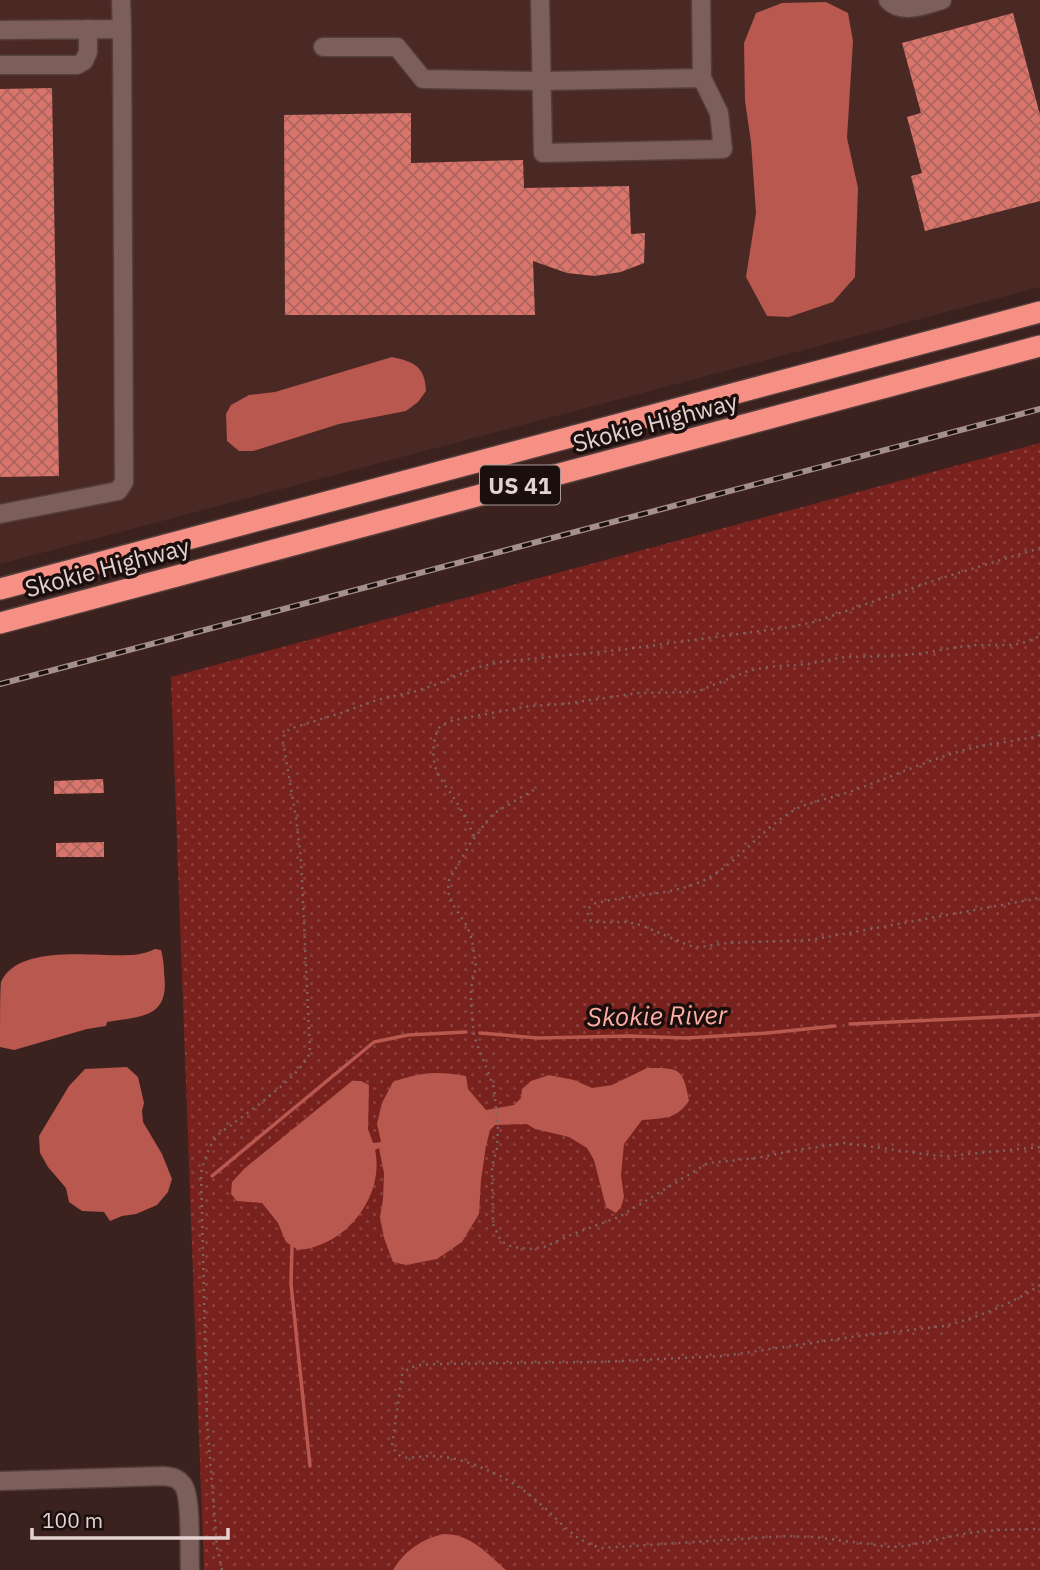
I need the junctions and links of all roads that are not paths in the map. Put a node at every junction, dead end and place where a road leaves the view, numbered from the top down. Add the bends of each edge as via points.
1 (121, 0) edge
2 (540, 0) edge
3 (701, 0) edge
4 (888, 0) edge
5 (942, 0) edge
6 (88, 29) junction
7 (122, 29) junction
8 (0, 30) edge
9 (323, 47) dead end
10 (0, 65) edge
11 (702, 78) junction
12 (542, 80) junction
13 (1040, 312) edge
14 (1040, 346) edge
15 (0, 514) edge
16 (0, 589) edge
17 (0, 623) edge
18 (0, 1481) edge
19 (190, 1570) edge

1 - 7 street
2 - 12 street
3 - 11 street
4 - 5 street via 906,9
6 - 7 street
6 - 8 street
6 - 10 street via 88,52 77,65
7 - 15 street via 124,482 118,491
9 - 12 street via 397,47 423,79
11 - 12 street
11 - 12 street via 719,114 723,149 542,153
13 - 16 highway, Skokie Highway / US 41
14 - 17 highway, Skokie Highway / US 41
18 - 19 street via 174,1477 186,1491

